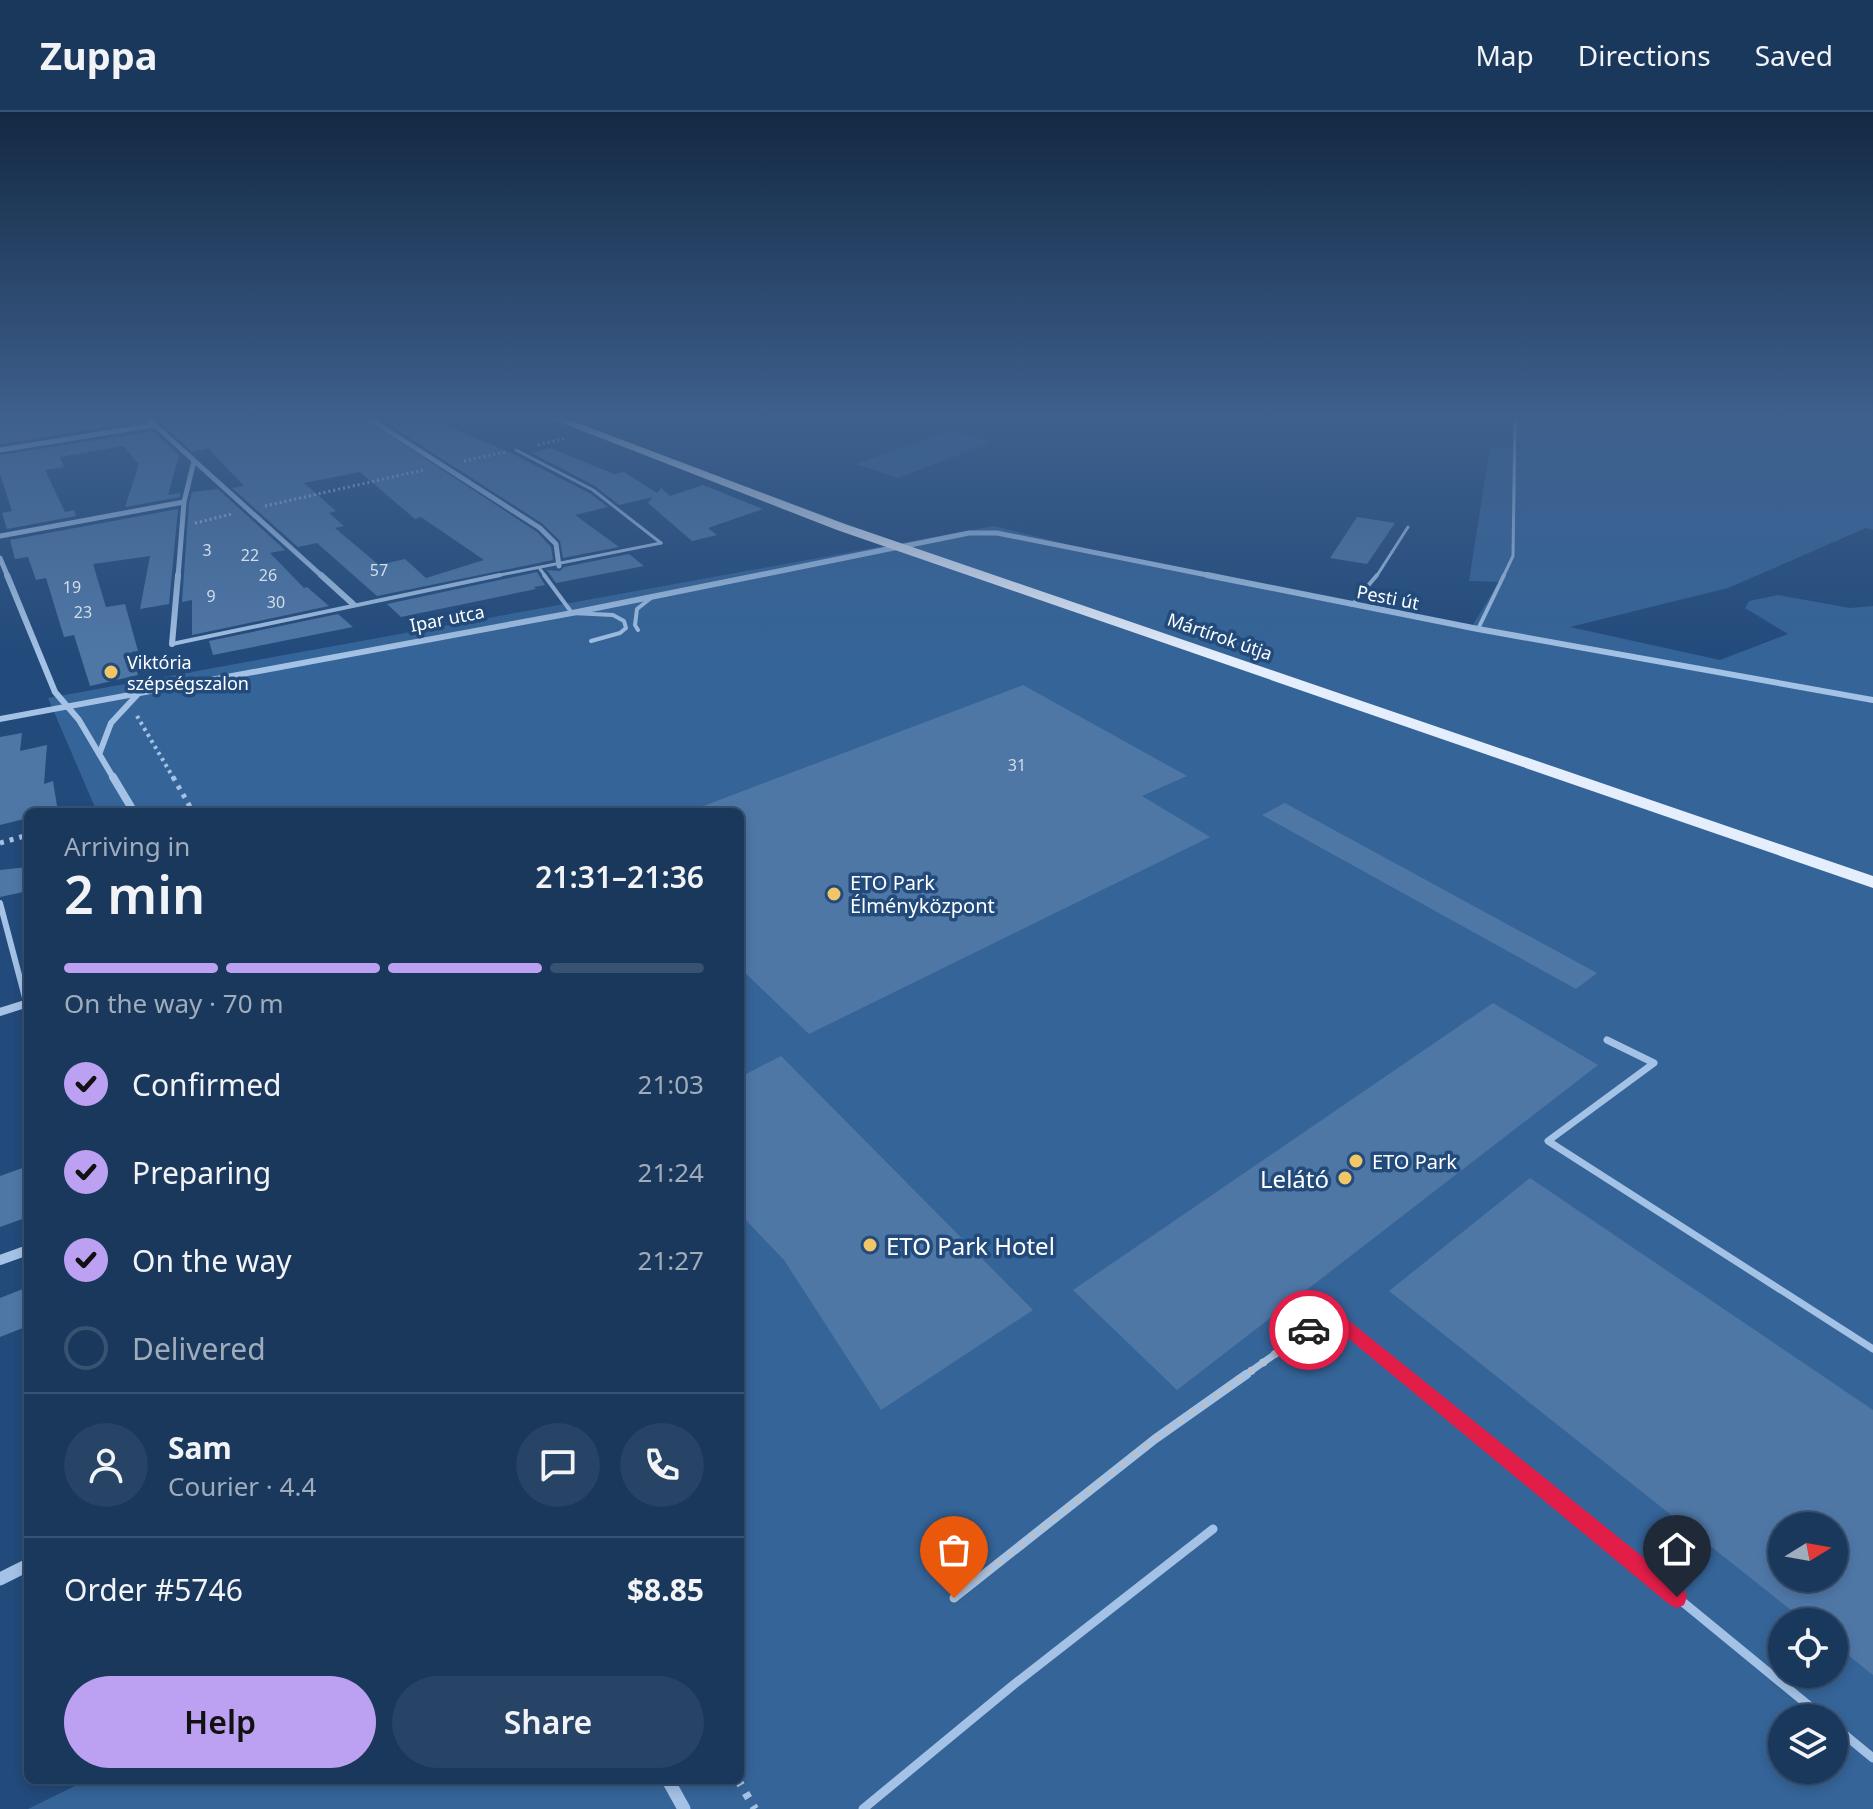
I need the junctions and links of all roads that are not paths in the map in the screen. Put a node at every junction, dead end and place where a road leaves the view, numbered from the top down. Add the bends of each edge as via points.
1 (185, 498) edge
2 (237, 498) edge
3 (492, 498) edge
4 (607, 498) edge
5 (762, 498) edge
6 (1514, 498) edge
7 (184, 502) junction
8 (1408, 527) dead end
9 (0, 536) edge
10 (899, 547) junction
11 (0, 558) edge
12 (559, 566) junction
13 (540, 569) junction
14 (651, 597) junction
15 (353, 604) junction
16 (1352, 605) junction
17 (572, 613) junction
18 (1478, 629) junction
19 (638, 630) dead end
20 (591, 641) dead end
21 (172, 644) joint
22 (137, 695) junction
23 (1873, 700) edge
24 (69, 707) junction
25 (0, 719) edge
26 (100, 752) junction
27 (132, 808) edge
28 (1873, 882) edge
29 (0, 903) edge
30 (24, 995) edge
31 (24, 1007) edge
32 (0, 1012) edge
33 (1607, 1040) dead end
34 (24, 1251) edge
35 (0, 1260) edge
36 (1873, 1349) edge
37 (1213, 1529) dead end
38 (24, 1567) edge
39 (0, 1579) edge
40 (954, 1598) dead end
41 (1807, 1704) edge
42 (1848, 1737) edge
43 (1873, 1758) edge
44 (670, 1784) edge
45 (684, 1809) edge
46 (863, 1809) edge

1 - 7 street
2 - 15 street
3 - 12 street via 556,544
4 - 12 lane via 661,543
5 - 10 main road, Mártírok útja
6 - 18 lane via 1513,556
7 - 9 street
7 - 21 street
8 - 16 lane
10 - 14 street, Ipar utca
10 - 16 street, Pesti út via 997,533
10 - 28 main road, Mártírok útja
11 - 24 street via 55,692
12 - 13 lane
13 - 15 lane
13 - 17 lane
14 - 17 street, Ipar utca
14 - 19 lane via 637,609
15 - 21 lane
16 - 18 street, Pesti út
17 - 20 lane via 613,615 624,621 626,628 620,633
17 - 22 street, Ipar utca
18 - 23 street, Pesti út
22 - 24 street, Ipar utca
22 - 26 street via 111,723
24 - 25 street, Ipar utca
24 - 26 street
26 - 27 street
29 - 30 lane
31 - 32 street
33 - 36 lane via 1654,1063 1548,1141
34 - 35 street
37 - 46 lane
38 - 39 street
40 - 41 lane via 1155,1439 1332,1314
42 - 43 lane
44 - 45 street

